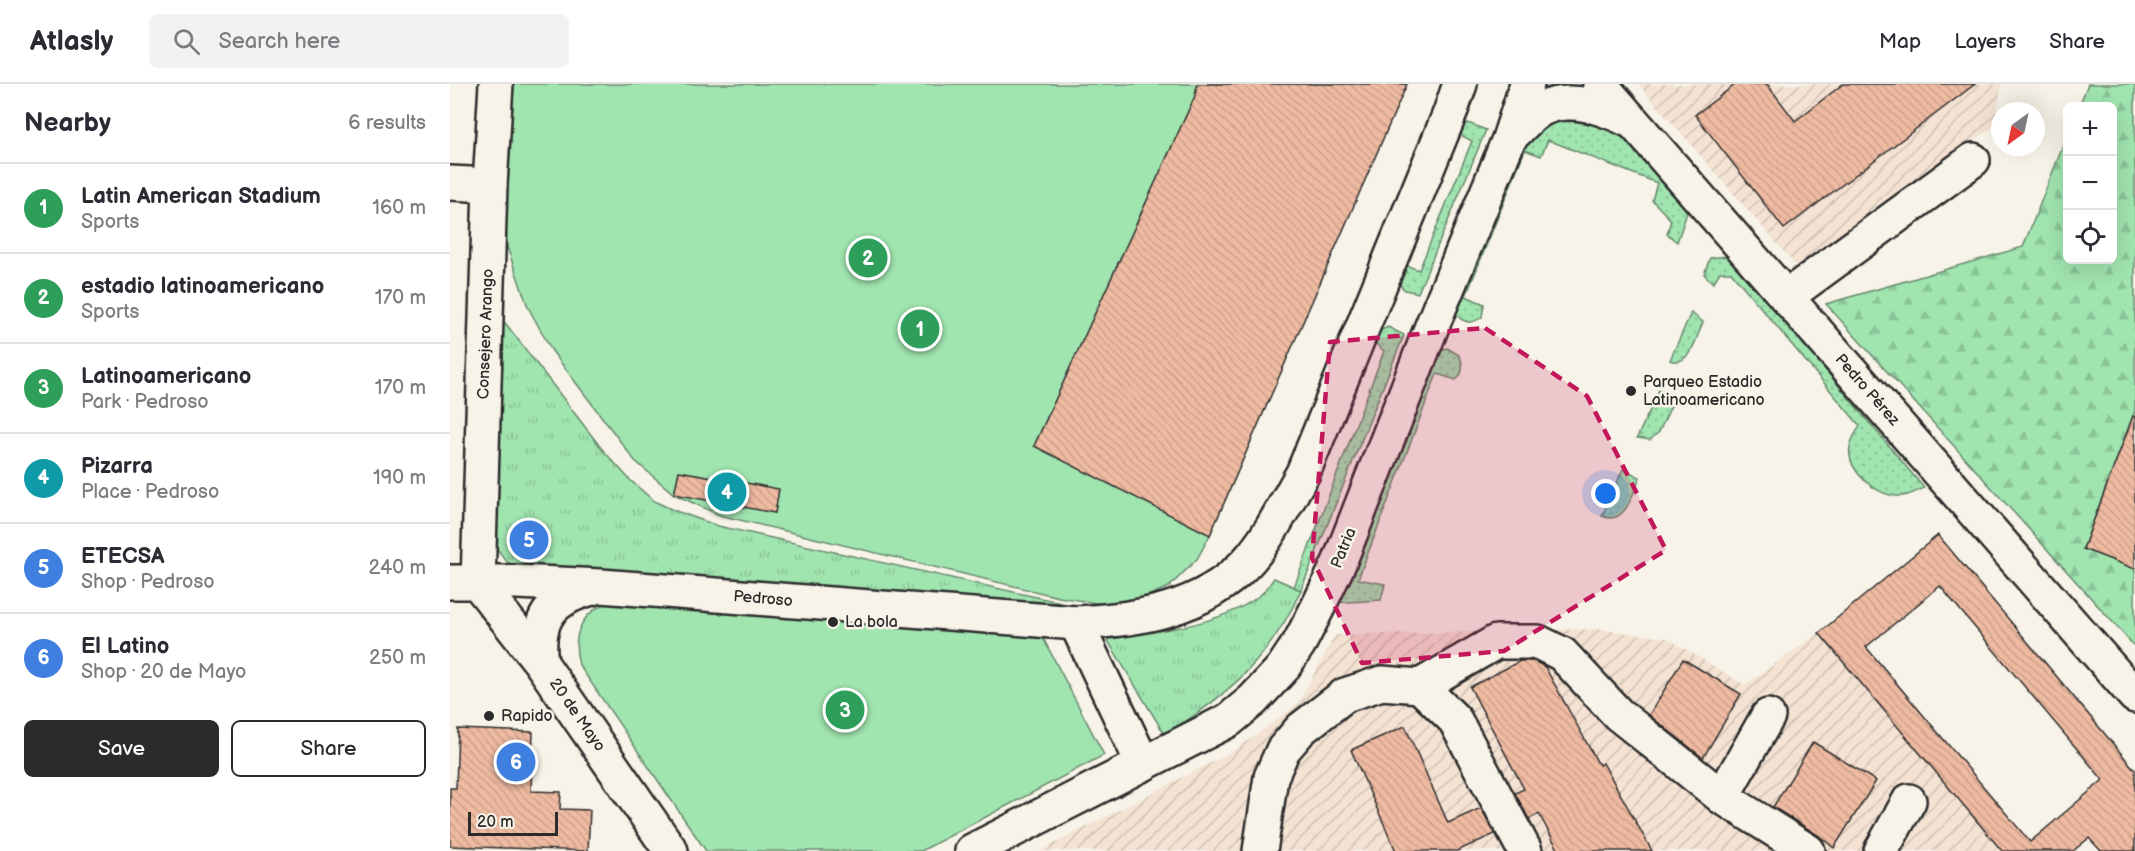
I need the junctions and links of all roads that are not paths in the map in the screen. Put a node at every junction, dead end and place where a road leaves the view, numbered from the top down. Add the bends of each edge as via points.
1 (496, 84) edge
2 (1460, 84) edge
3 (1527, 84) edge
4 (1600, 84) edge
5 (1631, 121) junction
6 (1509, 139) junction
7 (1974, 160) dead end
8 (450, 183) edge
9 (490, 184) junction
10 (1786, 297) junction
11 (464, 583) edge
12 (601, 586) junction
13 (1076, 623) junction
14 (541, 663) junction
15 (1420, 686) junction
16 (2135, 696) edge
17 (1768, 716) dead end
18 (1143, 764) junction
19 (1722, 797) junction
20 (1910, 801) dead end
21 (1019, 840) edge
22 (671, 851) edge
23 (972, 851) edge
24 (1260, 851) edge
25 (1525, 851) edge
26 (1808, 851) edge
27 (1881, 851) edge

1 - 9 street, Consejero Arango
2 - 13 street via 1303,473 1247,562 1211,592 1180,606 1113,622
3 - 6 street, Patria
4 - 5 street, Pedro Pérez
5 - 6 street via 1581,103 1559,104 1542,109
5 - 10 street, Pedro Pérez
6 - 18 street, Patria via 1339,563 1300,642 1268,685 1228,720
7 - 10 street
8 - 9 street
9 - 11 street, Consejero Arango
10 - 16 street, Pedro Pérez
11 - 12 street, Pedroso
11 - 14 street, 20 de Mayo
12 - 13 street, Pedroso
12 - 14 street via 566,596 548,614 540,634
13 - 18 street
14 - 22 street, 20 de Mayo
15 - 19 street via 1496,642 1538,642 1562,654 1618,714
15 - 24 street via 1382,683 1345,695 1301,729 1283,750 1271,777
15 - 25 street via 1455,720
17 - 19 street
18 - 21 street, Patria
19 - 26 street
20 - 27 street
21 - 23 street, Patria

